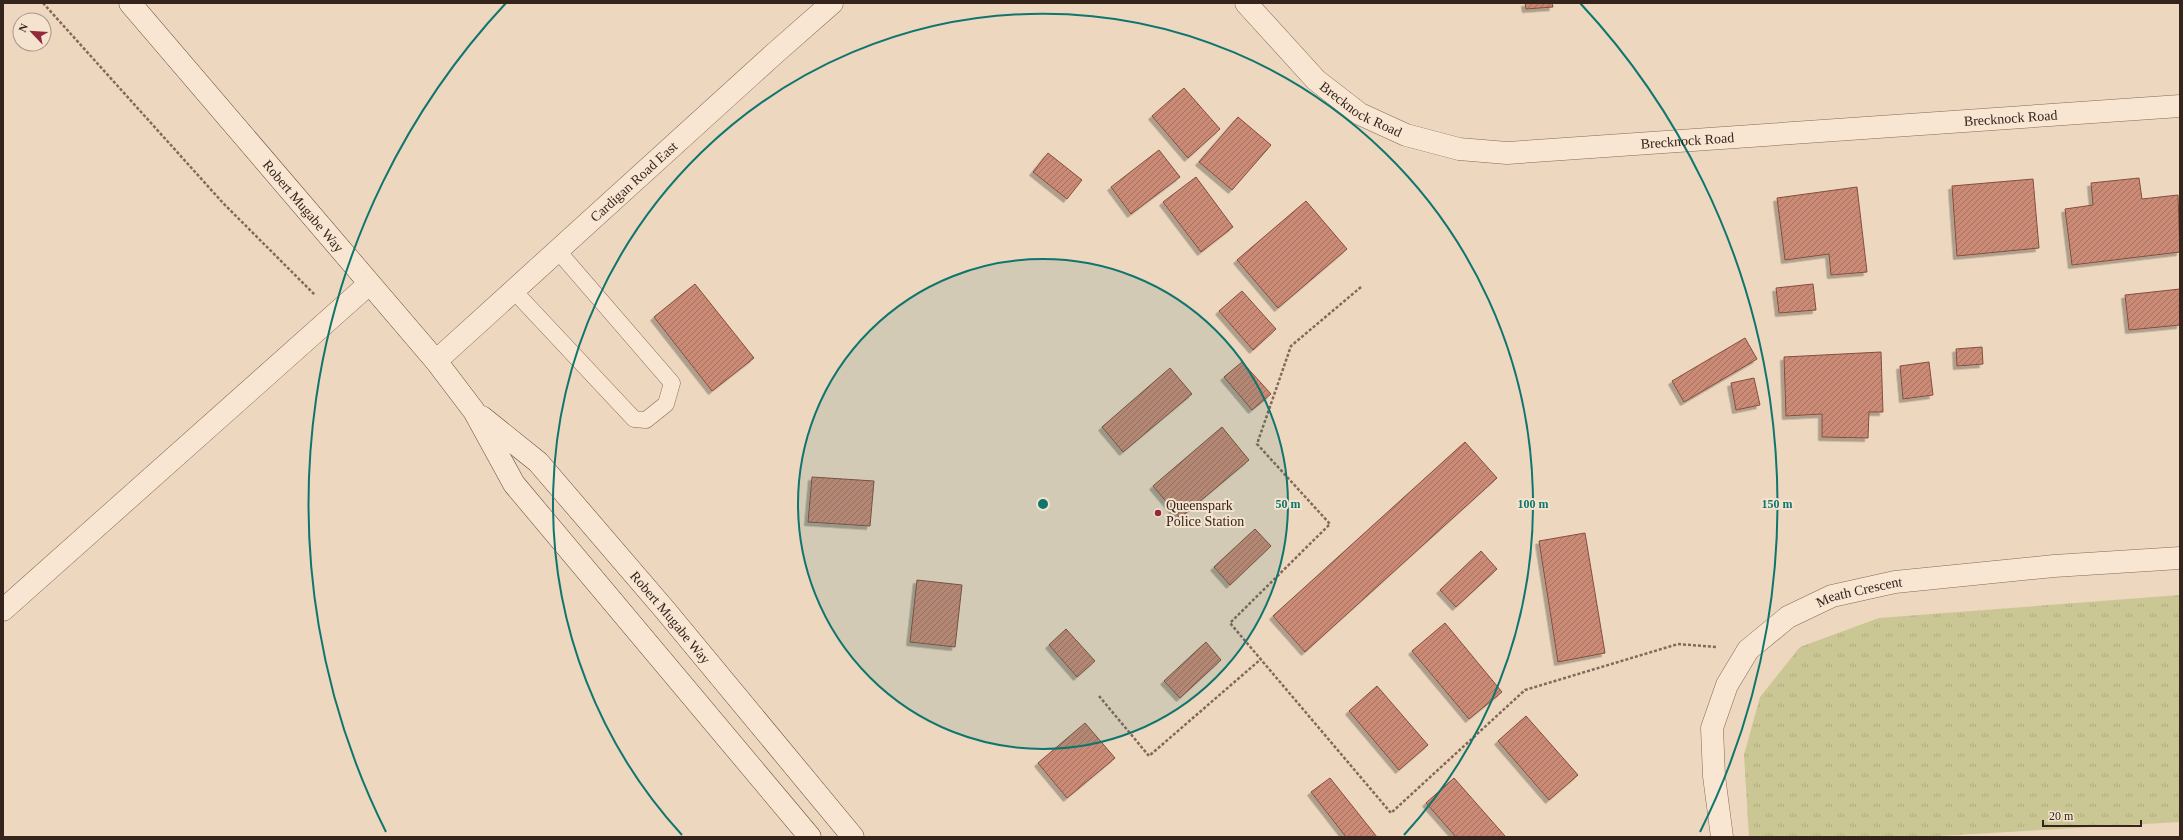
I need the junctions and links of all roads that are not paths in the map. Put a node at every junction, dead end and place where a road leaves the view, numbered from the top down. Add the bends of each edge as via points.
1 (130, 3) edge
2 (832, 3) edge
3 (1246, 3) edge
4 (2180, 106) edge
5 (558, 251) junction
6 (369, 284) junction
7 (514, 291) junction
8 (436, 361) junction
9 (474, 412) junction
10 (2180, 558) edge
11 (3, 610) edge
12 (810, 837) edge
13 (853, 837) edge
14 (1722, 837) edge

1 - 6 street, Robert Mugabe Way
2 - 5 street, Cardigan Road East
3 - 4 street, Brecknock Road via 1316,80 1360,114 1406,135 1459,149 1507,153
5 - 7 street, Cardigan Road East
5 - 7 lane via 672,383 666,404 646,420 634,419
6 - 8 street, Robert Mugabe Way
6 - 11 street
7 - 8 street, Cardigan Road East
8 - 9 street, Robert Mugabe Way
9 - 12 street, Robert Mugabe Way via 514,484
9 - 13 street, Robert Mugabe Way via 538,462 665,610
10 - 14 street, Meath Crescent via 2054,566 1895,582 1825,599 1788,617 1748,650 1727,685 1712,728 1714,776

